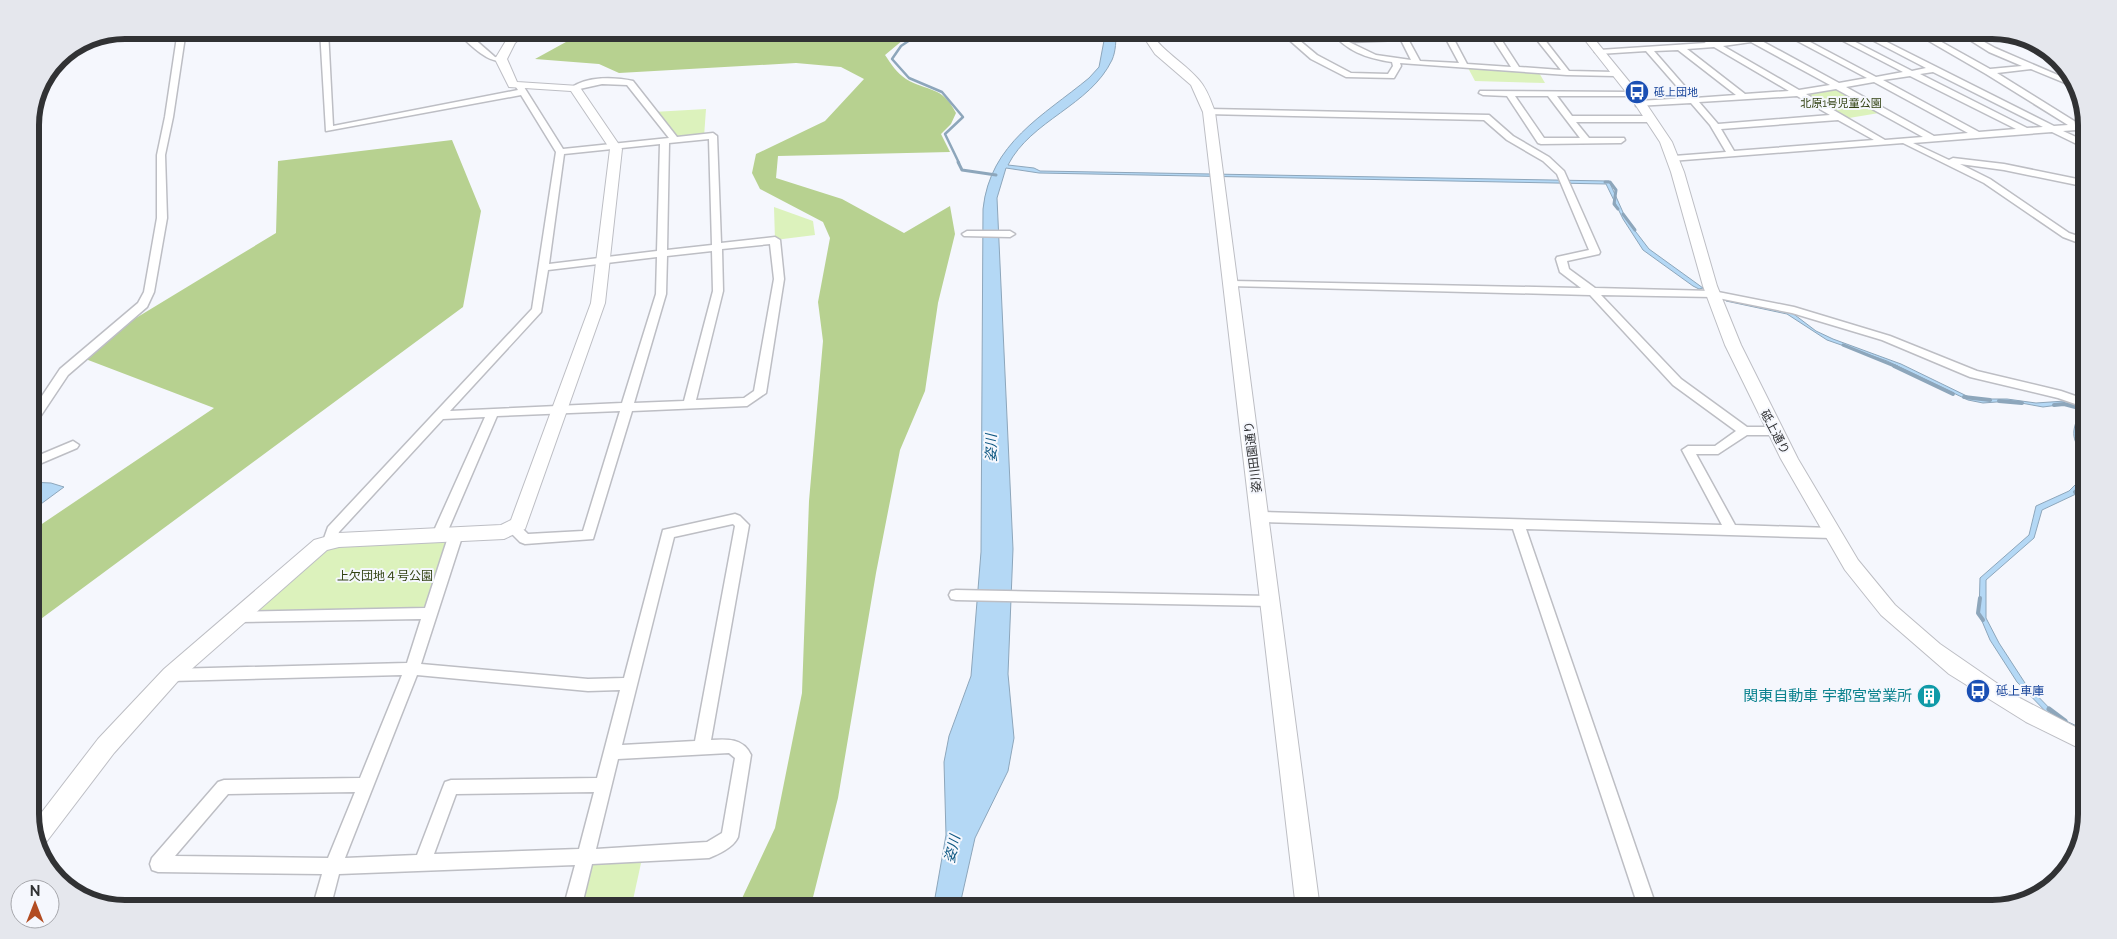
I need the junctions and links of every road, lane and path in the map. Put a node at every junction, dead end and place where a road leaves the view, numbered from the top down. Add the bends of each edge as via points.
1 (181, 39) edge
2 (324, 39) edge
3 (470, 39) edge
4 (513, 39) edge
5 (1150, 39) edge
6 (1293, 39) edge
7 (1363, 39) edge
8 (1404, 39) edge
9 (1450, 39) edge
10 (1497, 39) edge
11 (1540, 39) edge
12 (1588, 39) edge
13 (1705, 39) edge
14 (1757, 39) edge
15 (1799, 39) edge
16 (1844, 39) edge
17 (1875, 39) edge
18 (1930, 39) edge
19 (1973, 39) edge
20 (1343, 40) joint
21 (1753, 40) junction
22 (1715, 45) junction
23 (1681, 48) junction
24 (1649, 50) junction
25 (1598, 52) junction
26 (501, 59) junction
27 (1396, 60) junction
28 (1417, 63) junction
29 (1464, 66) junction
30 (2032, 67) junction
31 (1935, 69) junction
32 (1516, 70) junction
33 (1989, 72) junction
34 (1567, 73) junction
35 (1912, 73) junction
36 (1615, 74) junction
37 (1875, 79) junction
38 (2066, 81) edge
39 (1838, 86) junction
40 (575, 88) junction
41 (521, 89) junction
42 (1483, 93) dead end
43 (1509, 93) junction
44 (1797, 93) junction
45 (1551, 94) junction
46 (1744, 97) junction
47 (1636, 99) junction
48 (1694, 100) junction
49 (1209, 112) junction
50 (1839, 117) junction
51 (1651, 119) junction
52 (1570, 120) junction
53 (1716, 127) junction
54 (2076, 127) joint
55 (2054, 130) junction
56 (2028, 132) junction
57 (1980, 136) junction
58 (1586, 140) junction
59 (1621, 140) dead end
60 (1934, 140) junction
61 (670, 141) junction
62 (1905, 142) junction
63 (2078, 142) edge
64 (1885, 143) junction
65 (615, 146) junction
66 (560, 152) junction
67 (1732, 155) junction
68 (1674, 159) junction
69 (1946, 160) junction
70 (2078, 182) edge
71 (967, 234) dead end
72 (1010, 234) dead end
73 (2078, 239) edge
74 (717, 247) junction
75 (662, 253) junction
76 (603, 260) junction
77 (542, 268) junction
78 (1232, 284) junction
79 (1593, 292) junction
80 (1713, 294) junction
81 (2078, 401) edge
82 (689, 404) junction
83 (627, 406) junction
84 (39, 410) edge
85 (561, 410) junction
86 (493, 413) junction
87 (440, 415) junction
88 (1744, 431) junction
89 (1774, 431) junction
90 (73, 445) dead end
91 (39, 460) edge
92 (1261, 517) junction
93 (1518, 524) junction
94 (513, 528) junction
95 (1731, 530) junction
96 (1831, 533) junction
97 (447, 535) junction
98 (330, 541) junction
99 (956, 595) dead end
100 (1270, 601) junction
101 (430, 613) junction
102 (239, 616) junction
103 (412, 670) junction
104 (171, 675) junction
105 (628, 684) junction
106 (2078, 738) edge
107 (702, 747) junction
108 (614, 752) junction
109 (365, 785) junction
110 (605, 785) junction
111 (40, 832) edge
112 (585, 857) junction
113 (422, 863) junction
114 (333, 866) junction
115 (324, 900) edge
116 (574, 900) edge
117 (1307, 900) edge
118 (1645, 900) edge

1 - 84 street via 161,155 162,218 149,292 143,305 64,372
2 - 41 street via 328,129
3 - 26 street via 493,59
4 - 26 street
5 - 49 street, 姿川田園通り via 1157,50 1198,83
6 - 27 street via 1314,57 1350,75 1392,76
7 - 20 street
8 - 28 street
9 - 29 street
10 - 32 street
11 - 34 street
12 - 25 street, 砥上通り
13 - 22 street
14 - 21 street
15 - 37 street
16 - 35 street
17 - 31 street
18 - 33 street
19 - 30 street
20 - 27 street via 1374,57
21 - 22 street
21 - 39 street
22 - 23 street
22 - 44 street
23 - 24 street
23 - 46 street
24 - 25 street
24 - 48 street
25 - 36 street, 砥上通り
26 - 41 street via 514,85
27 - 28 street
28 - 29 street
29 - 32 street
30 - 33 street
30 - 38 street
31 - 35 street
31 - 55 street
32 - 34 street
33 - 54 street
34 - 36 street
35 - 37 street
35 - 56 street
36 - 47 street, 砥上通り
37 - 39 street
37 - 57 street
39 - 44 street
39 - 60 street
40 - 41 street
40 - 61 street via 587,84 630,83
40 - 65 street
41 - 66 street
42 - 43 street
43 - 45 street
43 - 58 street via 1541,141
44 - 46 street
44 - 50 street
45 - 47 street
45 - 52 street
46 - 48 street
47 - 48 street
47 - 51 street, 砥上通り
48 - 53 street
49 - 78 street, 姿川田園通り
49 - 79 street via 1486,117 1561,173 1595,252 1561,259 1564,270
50 - 53 street
50 - 64 street
51 - 52 street
51 - 68 street, 砥上通り
52 - 58 street
53 - 67 street
54 - 55 street
55 - 56 street
55 - 63 street
56 - 57 street
57 - 60 street
58 - 59 street
60 - 62 street
61 - 65 street
61 - 74 street via 713,136
61 - 75 street
62 - 64 street
62 - 69 street
64 - 67 street
65 - 66 street
65 - 76 street
66 - 77 street
67 - 68 street
68 - 80 street, 砥上通り
69 - 70 street via 2004,167
69 - 73 street via 1986,181
71 - 72 street
74 - 75 street
74 - 82 street via 718,291
74 - 82 street via 775,240 779,280 760,393 747,402
75 - 76 street
75 - 83 street via 661,294
76 - 77 street
76 - 85 street via 598,303
77 - 87 street via 537,310
78 - 79 street
78 - 92 street, 姿川田園通り
79 - 80 street
79 - 88 street via 1631,336 1678,382
80 - 81 street via 1794,310 1886,338 1974,374
80 - 89 street, 砥上通り via 1738,359
82 - 83 street
83 - 85 street
83 - 94 street via 588,536 525,539
85 - 86 street
85 - 94 street via 518,524
86 - 87 street
86 - 97 street
87 - 98 street via 333,530
88 - 89 street
88 - 95 street via 1718,450 1688,450
89 - 96 street, 砥上通り
90 - 91 street
92 - 93 street
92 - 100 street, 姿川田園通り
93 - 95 street
93 - 118 street
94 - 97 street via 504,532
95 - 96 street
96 - 106 street, 砥上通り via 1872,592 1938,654 2017,708
97 - 98 street
97 - 101 street
98 - 102 street via 321,545
99 - 100 street
100 - 117 street, 姿川田園通り
101 - 102 street
101 - 103 street
102 - 104 street
103 - 104 street
103 - 105 street via 588,686
103 - 109 street
104 - 111 street via 106,746
105 - 107 street via 668,533 735,519 742,525
105 - 108 street
107 - 108 street
107 - 112 street via 732,746 743,755 730,837 709,850
108 - 110 street
109 - 114 street
109 - 114 street via 224,786 158,864
110 - 112 street
110 - 113 street via 452,787
112 - 113 street
112 - 116 street
113 - 114 street
114 - 115 street

